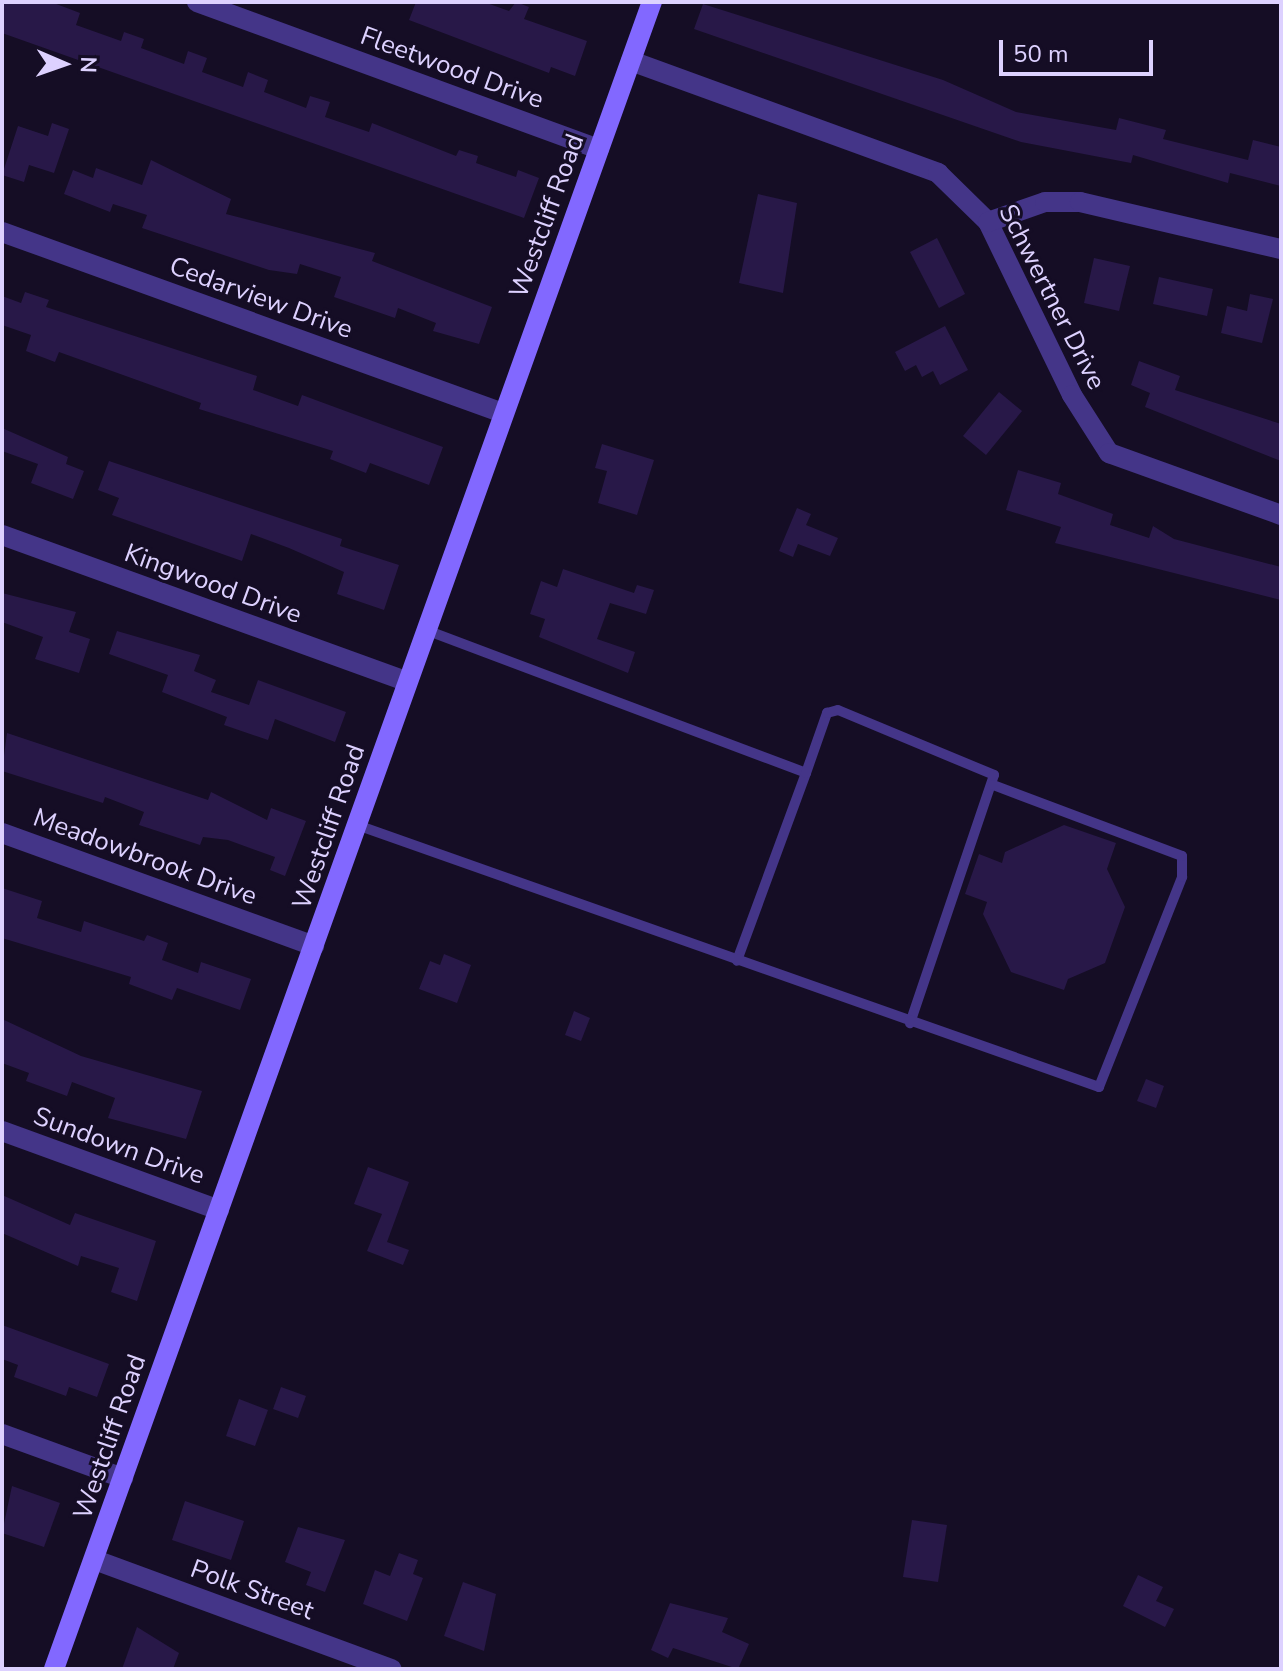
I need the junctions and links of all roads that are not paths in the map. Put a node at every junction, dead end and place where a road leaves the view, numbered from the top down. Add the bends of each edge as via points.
1 (197, 2) edge
2 (652, 2) edge
3 (631, 61) junction
4 (599, 149) junction
5 (988, 222) junction
6 (2, 232) edge
7 (1281, 249) edge
8 (503, 413) junction
9 (1281, 515) edge
10 (2, 535) edge
11 (426, 630) junction
12 (407, 682) junction
13 (806, 773) junction
14 (993, 785) junction
15 (357, 825) junction
16 (2, 833) edge
17 (314, 946) junction
18 (737, 961) junction
19 (910, 1023) junction
20 (2, 1131) edge
21 (219, 1210) junction
22 (2, 1434) edge
23 (123, 1478) junction
24 (95, 1560) junction
25 (54, 1669) edge
26 (392, 1669) edge

1 - 4 street, Fleetwood Drive
2 - 3 street, Westcliff Road
3 - 4 street, Westcliff Road
3 - 5 street, Schwertner Drive via 911,158 965,192
4 - 8 street, Westcliff Road
5 - 7 street via 1045,202 1080,202
5 - 9 street, Schwertner Drive via 1072,395 1109,453
6 - 8 street, Cedarview Drive
8 - 11 street, Westcliff Road
10 - 12 street, Kingwood Drive
11 - 12 street, Westcliff Road
11 - 13 lane
12 - 15 street, Westcliff Road
13 - 14 lane via 827,713 838,710 990,769
13 - 18 lane
14 - 19 lane
14 - 19 lane via 1175,850 1182,856 1182,877 1099,1087
15 - 17 street, Westcliff Road
15 - 18 lane
16 - 17 street, Meadowbrook Drive
17 - 21 street, Westcliff Road
18 - 19 lane
20 - 21 street, Sundown Drive
21 - 23 street, Westcliff Road
22 - 23 street
23 - 24 street, Westcliff Road
24 - 25 street, Westcliff Road
24 - 26 street, Polk Street

